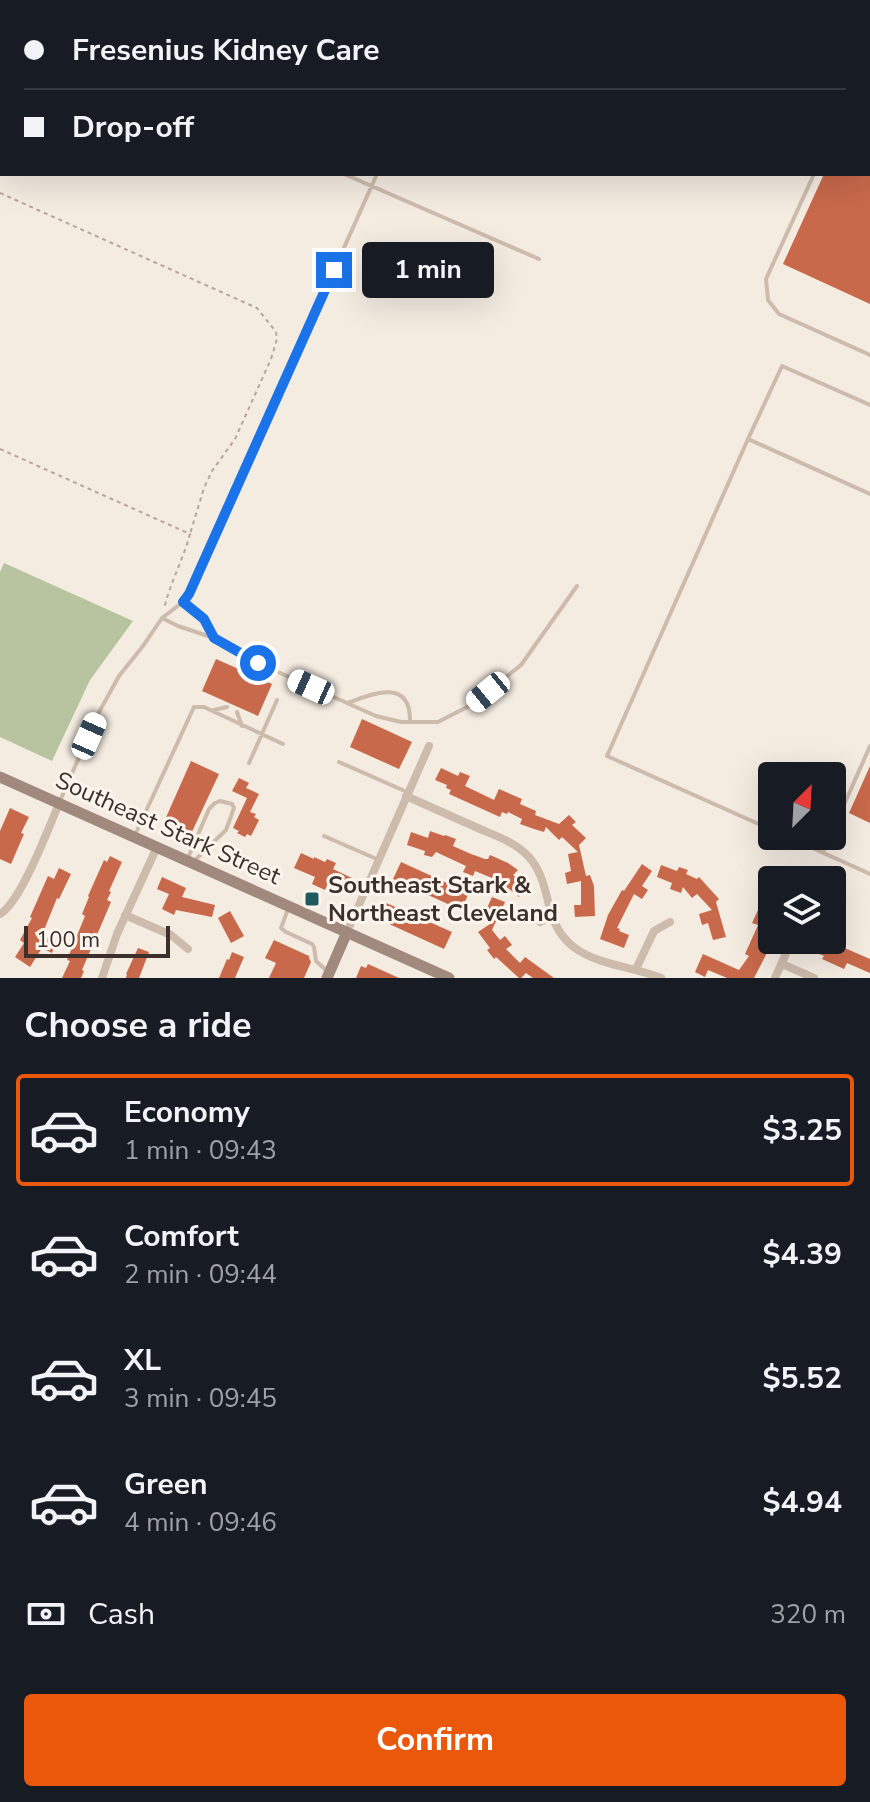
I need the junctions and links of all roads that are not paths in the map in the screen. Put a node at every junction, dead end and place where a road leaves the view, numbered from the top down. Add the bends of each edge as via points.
1 (348, 176) edge
2 (376, 176) edge
3 (813, 176) edge
4 (372, 187) junction
5 (539, 259) dead end
6 (870, 355) edge
7 (870, 405) edge
8 (748, 439) junction
9 (870, 494) edge
10 (577, 586) dead end
11 (183, 602) junction
12 (162, 618) junction
13 (214, 638) junction
14 (277, 700) dead end
15 (348, 703) junction
16 (227, 707) dead end
17 (211, 711) junction
18 (237, 712) dead end
19 (410, 722) junction
20 (242, 726) junction
21 (261, 735) junction
22 (283, 744) dead end
23 (429, 746) dead end
24 (870, 746) edge
25 (339, 762) dead end
26 (249, 763) dead end
27 (0, 777) edge
28 (407, 794) junction
29 (846, 800) edge
30 (59, 804) junction
31 (758, 824) edge
32 (324, 836) dead end
33 (134, 837) junction
34 (157, 847) junction
35 (816, 850) edge
36 (824, 850) edge
37 (823, 853) junction
38 (379, 860) junction
39 (190, 862) junction
40 (870, 874) edge
41 (289, 906) junction
42 (0, 914) edge
43 (125, 915) junction
44 (552, 916) junction
45 (540, 922) dead end
46 (670, 922) dead end
47 (347, 932) junction
48 (188, 949) dead end
49 (786, 954) edge
50 (782, 964) junction
51 (636, 969) junction
52 (328, 975) edge
53 (102, 978) edge
54 (449, 978) edge
55 (661, 978) edge
56 (775, 978) edge
57 (814, 978) edge

1 - 4 lane
2 - 4 lane
3 - 6 lane via 766,279 768,300 779,314
4 - 5 lane
4 - 11 lane
7 - 8 lane via 782,366
8 - 9 lane
8 - 31 lane via 607,756
10 - 19 lane via 521,665 471,705 438,722
11 - 12 lane
11 - 13 lane via 204,619
12 - 13 lane
12 - 30 lane via 111,689
13 - 15 lane
14 - 21 lane
15 - 19 lane via 376,716
15 - 19 lane via 389,691 406,700
16 - 17 lane
17 - 20 lane
17 - 33 lane via 194,707
18 - 20 lane
20 - 21 lane
21 - 22 lane
21 - 26 lane
23 - 28 street
24 - 29 lane
25 - 28 lane
27 - 30 main road, Southeast Stark Street
28 - 38 street
28 - 44 street via 518,848 543,879
30 - 33 main road, Southeast Stark Street
30 - 42 street via 18,894
32 - 38 lane
33 - 34 main road, Southeast Stark Street
34 - 39 main road, Southeast Stark Street
34 - 43 street
35 - 37 lane
36 - 37 lane
37 - 40 lane
38 - 47 street
39 - 39 lane via 226,830 232,804 220,801 212,806
39 - 41 main road, Southeast Stark Street
41 - 47 main road, Southeast Stark Street
41 - 52 lane via 281,928 312,944 316,961
43 - 48 street via 171,935
43 - 53 street
44 - 45 street
44 - 51 street via 584,954
46 - 51 street via 654,931
47 - 52 main road
47 - 54 main road, Southeast Stark Street
49 - 50 street
50 - 56 street
50 - 57 street
51 - 55 street

